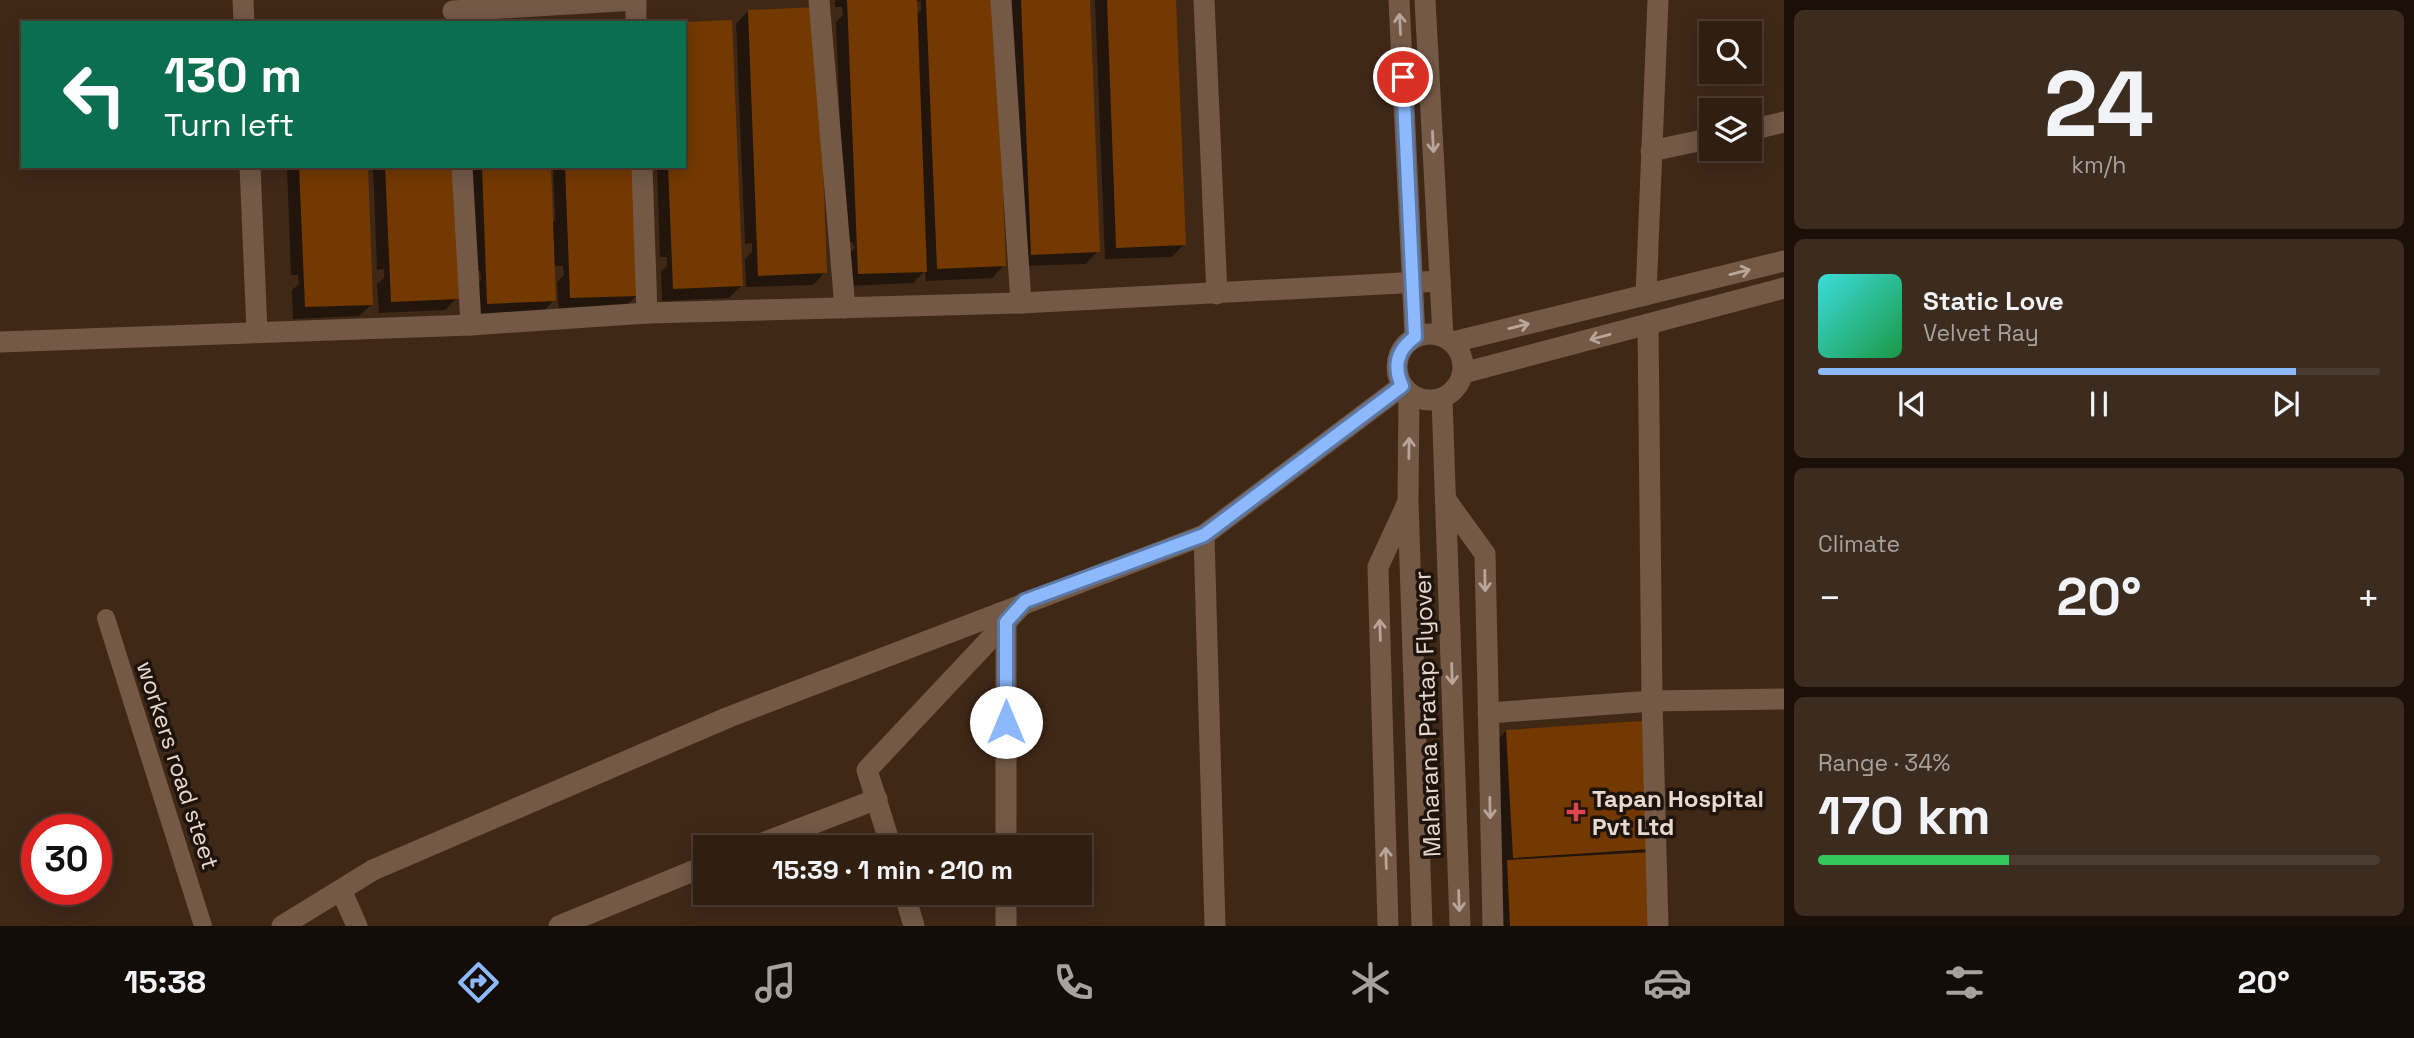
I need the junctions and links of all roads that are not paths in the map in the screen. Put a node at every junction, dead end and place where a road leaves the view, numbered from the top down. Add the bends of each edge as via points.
1 (243, 0) edge
2 (819, 0) edge
3 (1000, 0) edge
4 (1204, 0) edge
5 (1399, 0) edge
6 (1425, 0) edge
7 (1658, 0) edge
8 (453, 11) edge
9 (244, 21) edge
10 (636, 21) edge
11 (1784, 122) edge
12 (1762, 127) edge
13 (1699, 141) edge
14 (1651, 151) junction
15 (250, 168) edge
16 (462, 168) edge
17 (642, 168) edge
18 (1784, 261) edge
19 (1440, 281) junction
20 (1413, 284) junction
21 (1784, 288) edge
22 (1217, 294) junction
23 (1646, 295) junction
24 (1021, 303) junction
25 (845, 308) junction
26 (647, 313) junction
27 (1648, 324) junction
28 (471, 325) junction
29 (257, 331) junction
30 (1415, 337) junction
31 (1448, 339) junction
32 (0, 342) edge
33 (1463, 373) junction
34 (1406, 390) junction
35 (1442, 398) junction
36 (1446, 500) junction
37 (1408, 502) junction
38 (1204, 535) junction
39 (1025, 601) junction
40 (106, 618) dead end
41 (1006, 622) junction
42 (1784, 699) edge
43 (1652, 701) junction
44 (1488, 713) junction
45 (877, 799) junction
46 (783, 835) edge
47 (888, 835) edge
48 (1006, 835) edge
49 (693, 871) edge
50 (341, 890) junction
51 (908, 905) edge
52 (1006, 905) edge
53 (204, 926) edge
54 (282, 926) edge
55 (357, 926) edge
56 (559, 926) edge
57 (914, 926) edge
58 (1006, 926) edge
59 (1215, 926) edge
60 (1388, 926) edge
61 (1422, 926) edge
62 (1460, 926) edge
63 (1493, 926) edge
64 (1658, 926) edge

1 - 9 street
2 - 25 street
3 - 24 street
4 - 22 street
20 -> 5 street
6 -> 19 street
7 - 14 street
8 - 10 street via 636,0
11 - 12 street
13 - 14 street
14 - 23 street
15 - 29 street
16 - 28 street
17 - 26 street
23 -> 18 street
19 - 20 street
19 - 31 street
20 - 22 street
20 - 30 street
21 - 27 street
22 - 24 street
31 -> 23 street
24 - 25 street
25 - 26 street
26 - 28 street
27 -> 33 street
27 - 43 street
28 - 29 street
29 - 32 street
30 - 31 street via 1434,334
30 - 34 street via 1399,353 1396,364
31 - 33 street via 1460,351
33 - 35 street via 1460,384
34 - 35 street via 1420,399
37 -> 34 street, Maharana Pratap Flyover
34 - 38 street
35 - 36 street, Maharana Pratap Flyover
36 -> 44 street via 1485,554
36 -> 62 street, Maharana Pratap Flyover
60 -> 37 street via 1378,567
37 - 61 street, Maharana Pratap Flyover
38 - 39 street
38 - 59 street
39 - 41 street
39 - 50 street via 729,717 373,870
40 - 53 lane, workers road steet
41 - 45 street via 867,771
41 - 48 street
42 - 43 street
43 - 44 street
43 - 64 street
44 -> 63 street
45 - 46 street
45 - 47 street
49 - 56 street
50 - 54 street
50 - 55 street
51 - 57 street
52 - 58 street

